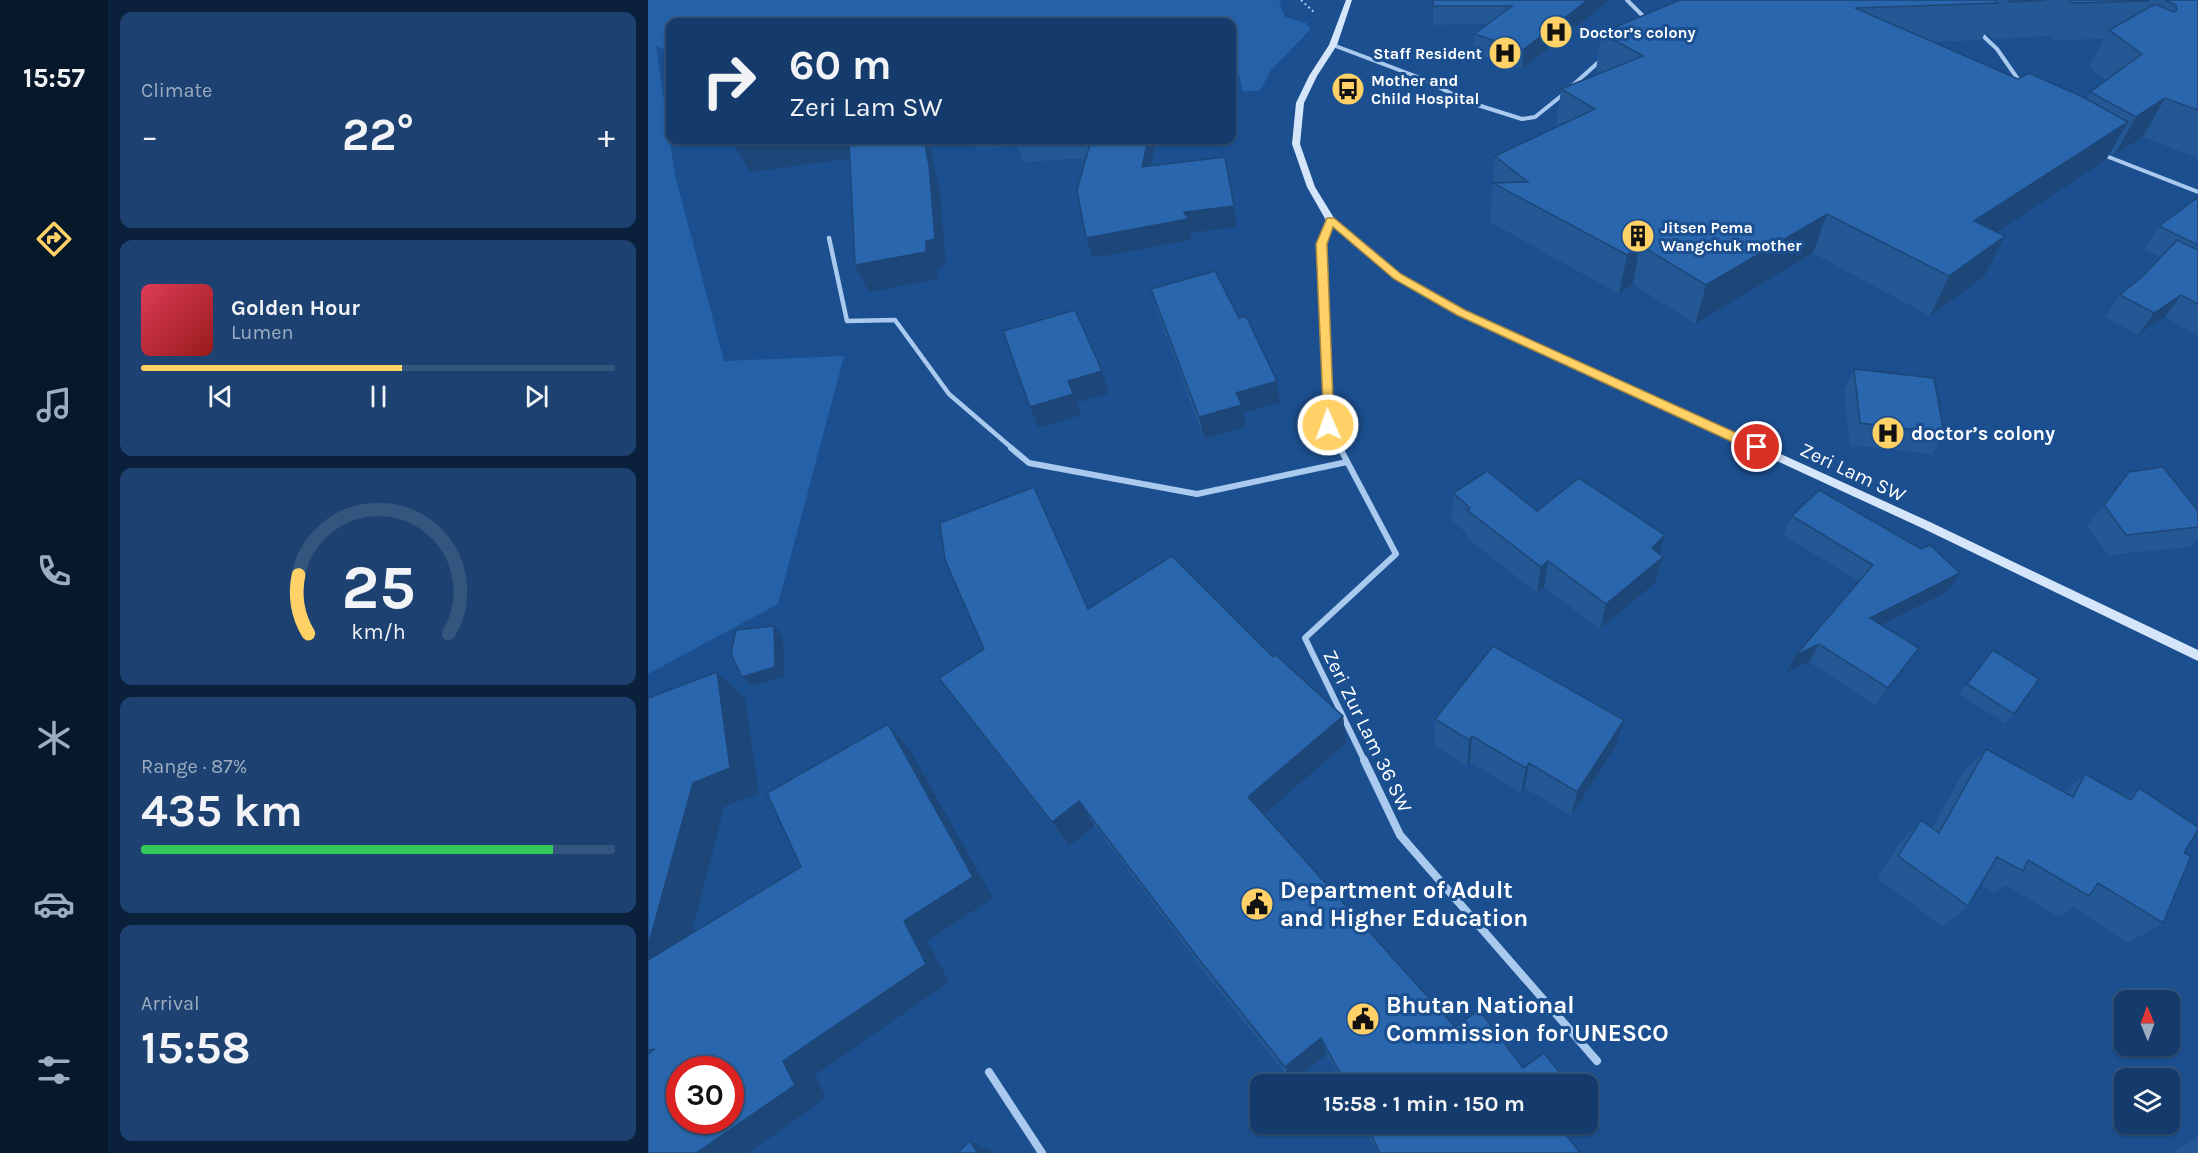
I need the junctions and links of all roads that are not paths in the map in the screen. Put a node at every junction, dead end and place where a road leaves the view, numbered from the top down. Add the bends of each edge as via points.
1 (1349, 0) edge
2 (1627, 0) edge
3 (1655, 14) edge
4 (1974, 27) dead end
5 (1333, 45) junction
6 (1611, 52) edge
7 (2029, 94) edge
8 (2096, 151) edge
9 (2198, 192) edge
10 (1330, 220) junction
11 (829, 238) dead end
12 (1347, 462) junction
13 (2198, 656) edge
14 (1597, 1061) dead end
15 (990, 1072) dead end
16 (1042, 1153) edge

1 - 5 street, Zeri Lam SW
2 - 3 street via 1645,20
4 - 7 street via 1997,49
5 - 6 street via 1423,79 1468,102 1522,119 1535,117
5 - 10 street, Zeri Lam SW via 1300,103 1296,144 1311,187
8 - 9 street
10 - 12 street, Zeri Zur Lam 36 SW via 1322,244 1328,425
10 - 13 street, Zeri Lam SW via 1397,276 1461,312 1926,525
11 - 12 street via 847,321 894,320 949,394 1029,463 1197,494
12 - 14 street, Zeri Zur Lam 36 SW via 1396,554 1305,638 1400,835
15 - 16 street

